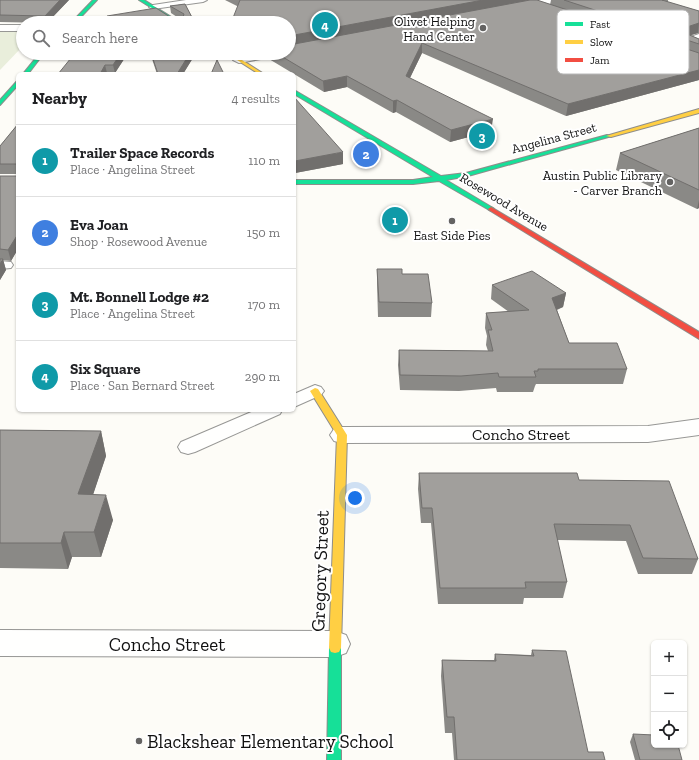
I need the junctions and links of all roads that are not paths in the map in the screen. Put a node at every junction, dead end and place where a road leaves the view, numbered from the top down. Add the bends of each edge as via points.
1 (95, 0) edge
2 (142, 0) edge
3 (203, 0) edge
4 (524, 0) edge
5 (554, 0) edge
6 (534, 4) junction
7 (154, 7) junction
8 (504, 10) edge
9 (557, 11) edge
10 (80, 16) edge
11 (168, 16) edge
12 (0, 28) edge
13 (16, 28) edge
14 (699, 37) edge
15 (689, 40) edge
16 (689, 43) edge
17 (699, 47) edge
18 (689, 51) edge
19 (36, 60) edge
20 (239, 60) edge
21 (27, 72) edge
22 (259, 72) edge
23 (16, 84) edge
24 (296, 93) edge
25 (1, 102) edge
26 (699, 111) edge
27 (441, 179) junction
28 (296, 182) edge
29 (699, 336) edge
30 (315, 391) joint
31 (296, 399) edge
32 (268, 412) edge
33 (699, 427) edge
34 (342, 435) junction
35 (188, 447) dead end
36 (0, 643) edge
37 (335, 644) junction
38 (334, 760) edge

1 - 10 street
2 - 7 street
3 - 7 lane
4 - 6 street
5 - 6 street
6 - 8 street
6 - 9 street
7 - 11 street
12 - 13 street
14 - 15 lane
16 - 17 lane
17 - 18 lane
19 - 21 street
20 - 22 street
23 - 25 street
24 - 27 street, Rosewood Avenue
26 - 27 street, Angelina Street via 466,175
27 - 28 street, Angelina Street via 413,182
27 - 29 street, Rosewood Avenue
30 - 31 lane
30 - 34 street
32 - 35 lane
33 - 34 street, Concho Street via 648,434
34 - 37 street, Gregory Street
36 - 37 street, Concho Street
37 - 38 street, Gregory Street

